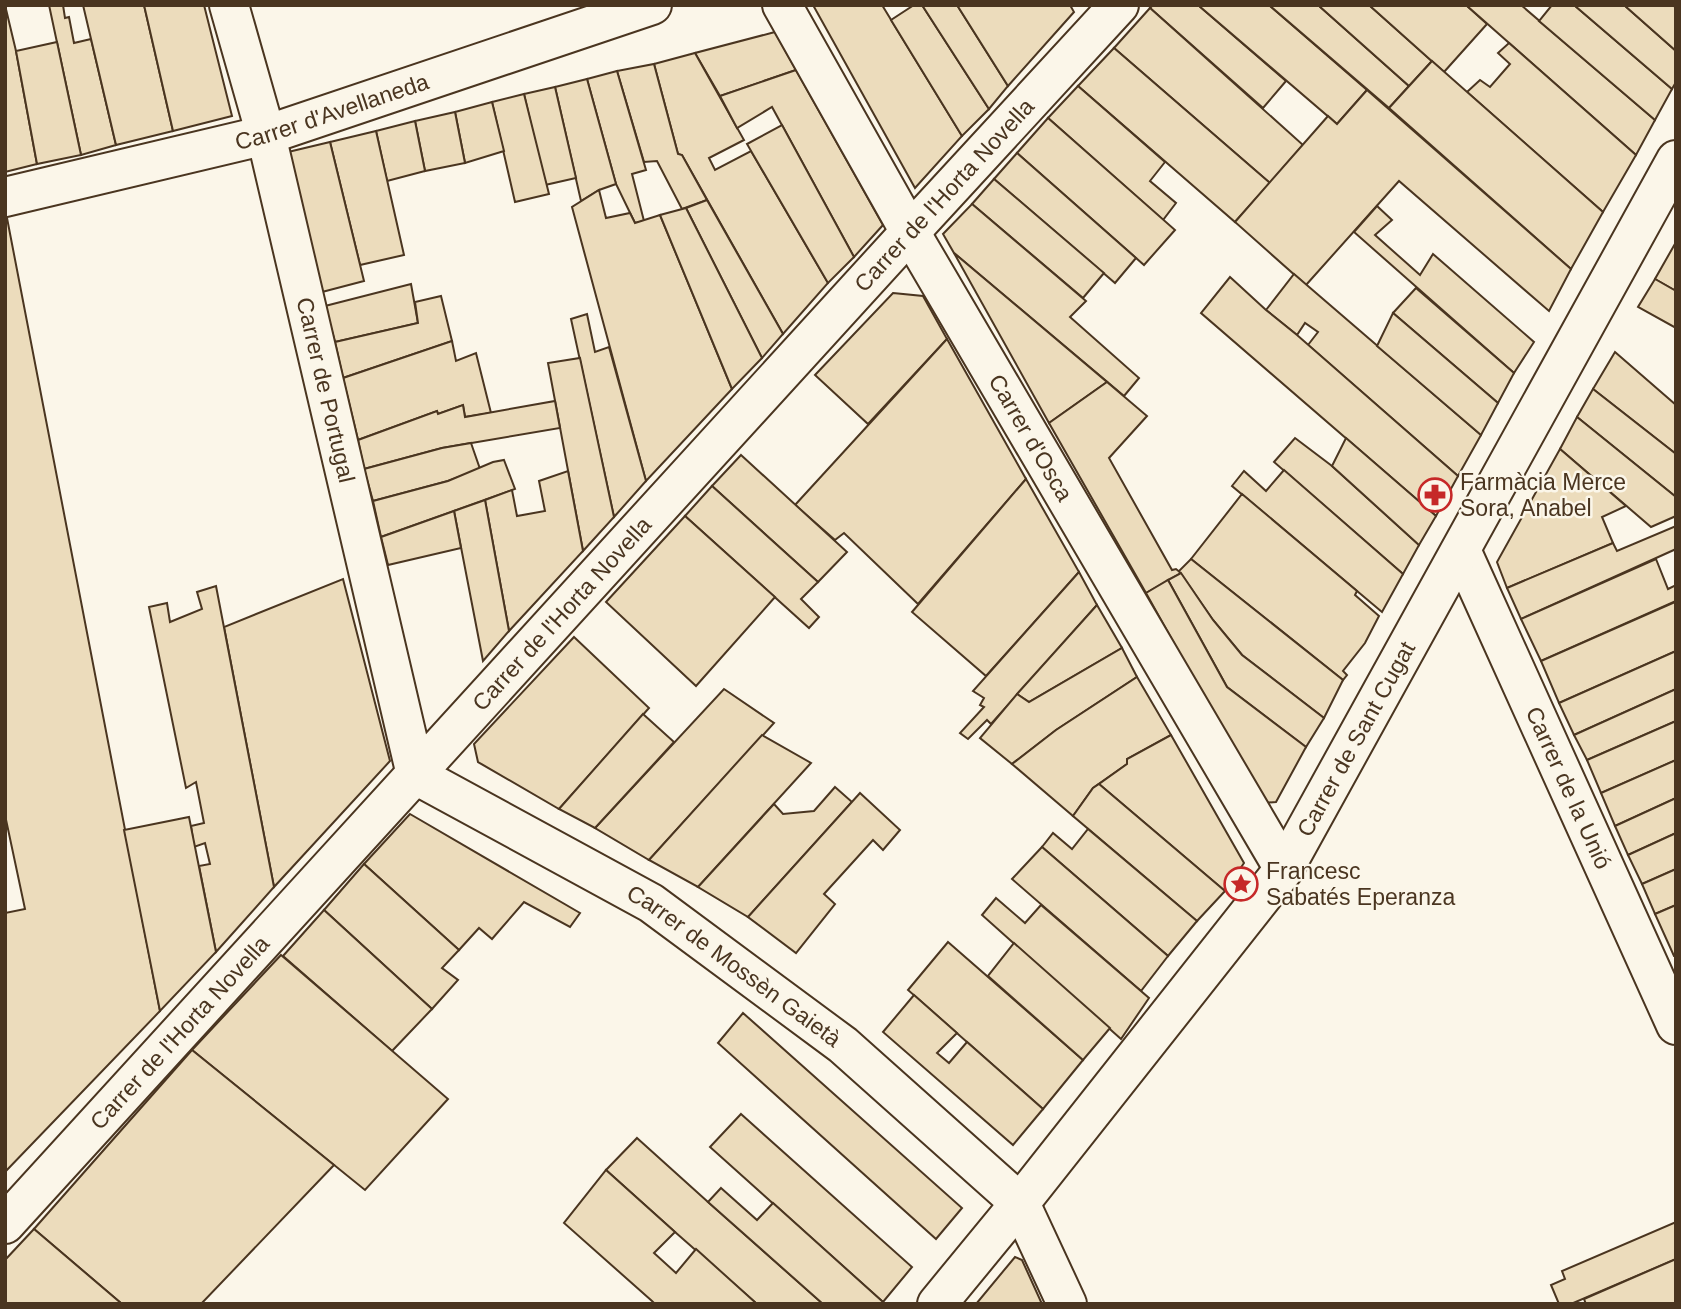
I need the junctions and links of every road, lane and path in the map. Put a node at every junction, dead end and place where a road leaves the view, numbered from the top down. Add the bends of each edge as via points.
1 (229, 5) edge
2 (652, 5) edge
3 (782, 5) edge
4 (1119, 5) edge
5 (265, 135) junction
6 (1676, 160) edge
7 (5, 197) edge
8 (910, 232) junction
9 (1461, 550) junction
10 (416, 775) junction
11 (1284, 869) junction
12 (1676, 1025) edge
13 (1020, 1203) junction
14 (5, 1224) edge
15 (937, 1304) edge
16 (1067, 1304) edge

1 - 5 street, Carrer de Portugal
2 - 5 street, Carrer d'Avellaneda
3 - 8 street, Carrer d'Osca
4 - 8 street, Carrer de l'Horta Novella
5 - 7 street, Carrer d'Avellaneda
5 - 10 street, Carrer de Portugal
6 - 9 street, Carrer de Sant Cugat
8 - 10 street, Carrer de l'Horta Novella
8 - 11 street, Carrer d'Osca
9 - 11 street, Carrer de Sant Cugat
9 - 12 street, Carrer de la Unió
10 - 13 street, Carrer de Mossèn Gaietà via 651,903 843,1045
10 - 14 street, Carrer de l'Horta Novella
11 - 13 street, Carrer de Sant Cugat
13 - 15 street, Carrer de Sant Cugat
13 - 16 street

